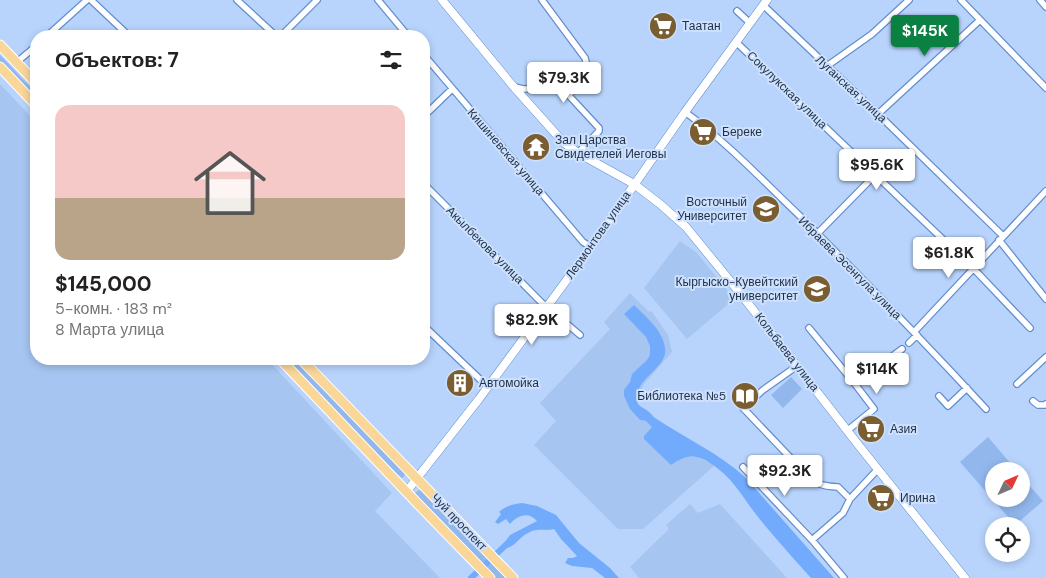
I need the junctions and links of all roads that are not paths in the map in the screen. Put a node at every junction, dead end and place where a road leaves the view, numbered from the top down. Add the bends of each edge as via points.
1 (87, 0) edge
2 (91, 0) edge
3 (236, 0) edge
4 (317, 0) edge
5 (378, 0) edge
6 (442, 0) edge
7 (542, 0) edge
8 (909, 0) edge
9 (961, 0) edge
10 (1040, 0) edge
11 (765, 3) edge
12 (1046, 7) edge
13 (737, 11) dead end
14 (980, 20) junction
15 (750, 23) junction
16 (54, 30) edge
17 (123, 30) edge
18 (269, 30) edge
19 (287, 30) edge
20 (403, 30) edge
21 (736, 42) junction
22 (0, 45) edge
23 (30, 51) edge
24 (17, 62) junction
25 (430, 63) edge
26 (827, 66) junction
27 (0, 67) edge
28 (30, 76) edge
29 (512, 86) junction
30 (1046, 88) edge
31 (452, 89) junction
32 (569, 95) junction
33 (30, 98) edge
34 (430, 110) edge
35 (881, 111) junction
36 (685, 112) junction
37 (578, 153) junction
38 (875, 175) junction
39 (634, 184) junction
40 (430, 190) edge
41 (1046, 191) edge
42 (817, 234) junction
43 (1001, 238) junction
44 (591, 247) junction
45 (973, 268) junction
46 (1046, 299) edge
47 (547, 307) junction
48 (809, 328) dead end
49 (1030, 328) dead end
50 (430, 332) edge
51 (916, 334) junction
52 (580, 335) dead end
53 (909, 343) dead end
54 (902, 349) dead end
55 (1046, 357) edge
56 (286, 365) edge
57 (307, 365) edge
58 (797, 366) junction
59 (855, 384) junction
60 (1017, 384) dead end
61 (488, 387) junction
62 (967, 388) junction
63 (939, 396) dead end
64 (1033, 401) dead end
65 (1046, 404) edge
66 (986, 409) dead end
67 (848, 430) junction
68 (743, 467) dead end
69 (878, 469) junction
70 (416, 479) junction
71 (407, 491) junction
72 (850, 499) junction
73 (812, 540) junction
74 (490, 578) edge
75 (513, 578) edge
76 (844, 578) edge
77 (966, 578) edge

1 - 16 street
2 - 17 street
3 - 18 street
4 - 19 street
5 - 20 street
6 - 29 main road, Кольбаева улица
7 - 32 street via 587,62 586,77
8 - 26 street via 872,34
9 - 14 street
10 - 12 street
11 - 15 main road, Лермонтова улица
11 - 26 street, Луганская улица
13 - 15 street
14 - 30 street
14 - 35 street
15 - 21 main road, Лермонтова улица
21 - 36 main road, Лермонтова улица
21 - 38 street, Сокулукская улица
22 - 24 main road
23 - 24 street
24 - 28 main road
25 - 31 street, Кишиневская улица
26 - 35 street, Луганская улица
27 - 33 main road
29 - 32 street via 523,89 561,87
29 - 37 main road, Кольбаева улица via 563,142
31 - 34 street
31 - 44 street, Кишиневская улица via 583,242
32 - 37 street via 599,128
35 - 43 street, Луганская улица
36 - 39 main road, Лермонтова улица
36 - 42 street, Ибраева Эсенгула улица via 753,169
37 - 39 main road, Кольбаева улица
38 - 42 street
38 - 45 street, Сокулукская улица
39 - 44 main road, Лермонтова улица
39 - 58 main road, Кольбаева улица via 686,227
40 - 47 street, Акылбекова улица
41 - 43 street
42 - 51 street, Ибраева Эсенгула улица
43 - 45 street
43 - 46 street, Луганская улица
44 - 47 main road, Лермонтова улица
45 - 49 street, Сокулукская улица
45 - 51 street
47 - 52 street, Акылбекова улица
47 - 61 main road, Лермонтова улица
48 - 59 street
50 - 61 street
51 - 53 street
51 - 62 street, Ибраева Эсенгула улица
54 - 59 street
55 - 60 street
56 - 71 main road, Чуй проспект
57 - 70 main road, Чуй проспект
58 - 67 main road, Кольбаева улица
58 - 72 street via 743,408 816,482 838,487
59 - 67 street via 874,409
61 - 70 main road, Лермонтова улица
62 - 63 street via 948,406
62 - 66 street, Ибраева Эсенгула улица
64 - 65 street via 1038,405
67 - 69 main road, Кольбаева улица
68 - 73 street
69 - 72 street
69 - 77 main road, Кольбаева улица
70 - 71 main road, Лермонтова улица
70 - 75 main road, Чуй проспект
71 - 74 main road, Чуй проспект
72 - 73 street via 843,513
73 - 76 street

